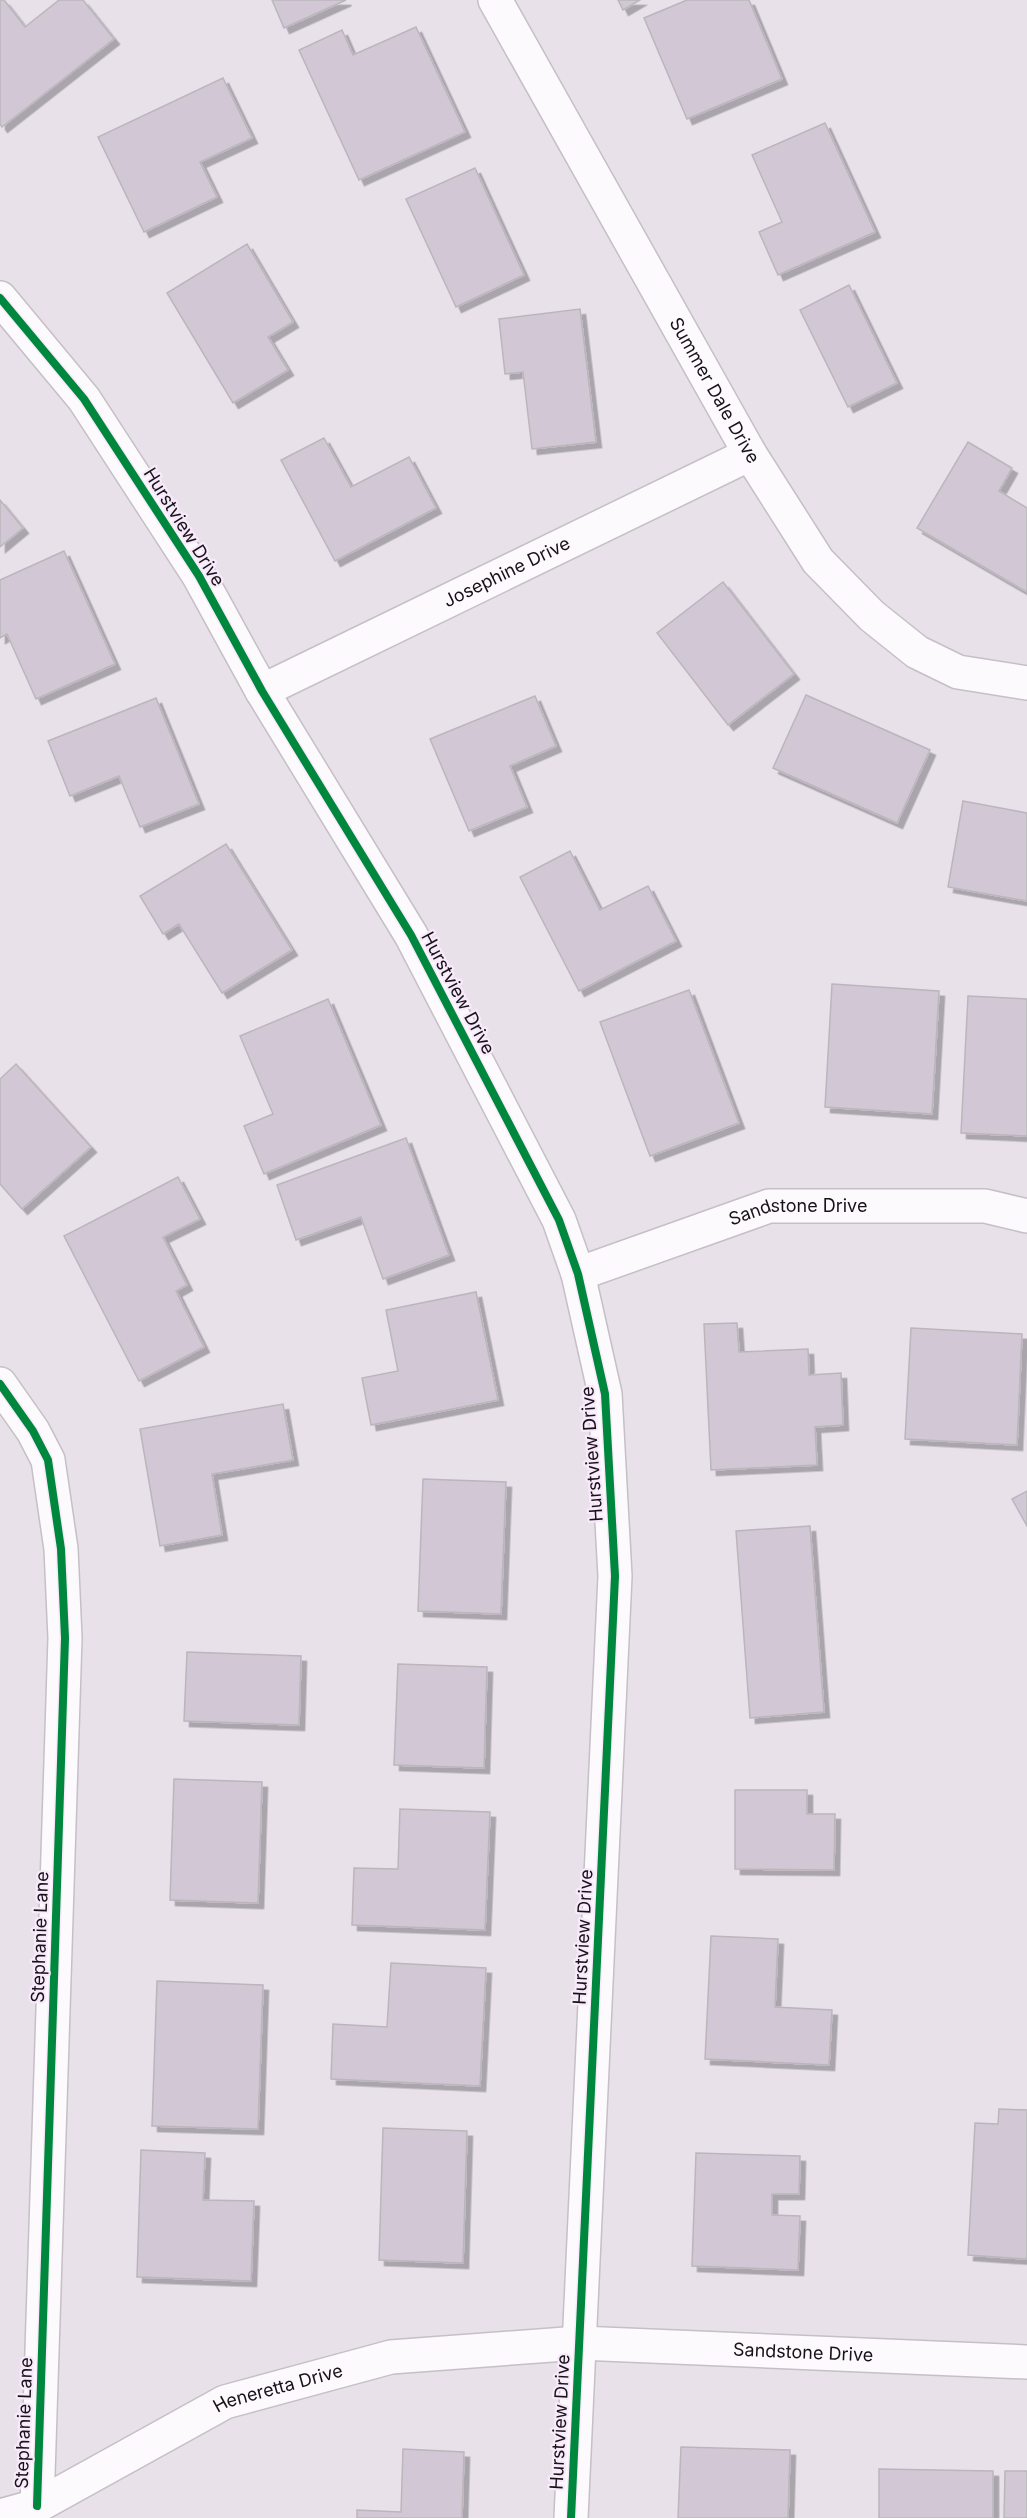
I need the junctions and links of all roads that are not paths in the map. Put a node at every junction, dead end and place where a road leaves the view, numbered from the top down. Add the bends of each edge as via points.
1 (495, 0) edge
2 (0, 298) edge
3 (750, 454) junction
4 (1027, 682) edge
5 (262, 691) junction
6 (1027, 1216) edge
7 (578, 1274) junction
8 (0, 1384) edge
9 (579, 2343) junction
10 (1027, 2362) edge
11 (37, 2506) junction
12 (0, 2516) edge
13 (571, 2518) edge

1 - 3 street, Summer Dale Drive
2 - 5 street, Hurstview Drive via 84,399 199,576
3 - 4 street, Summer Dale Drive via 818,561 872,616 917,652 958,672
3 - 5 street, Josephine Drive
5 - 7 street, Hurstview Drive via 411,935 559,1220
6 - 7 street, Sandstone Drive via 986,1206 769,1206
7 - 9 street, Hurstview Drive via 605,1394 615,1576
8 - 11 street, Stephanie Lane via 48,1460 61,1549 65,1638
9 - 10 street, Sandstone Drive
9 - 11 street, Heneretta Drive via 391,2357 225,2402
9 - 13 street, Hurstview Drive
11 - 12 street, Heneretta Drive

